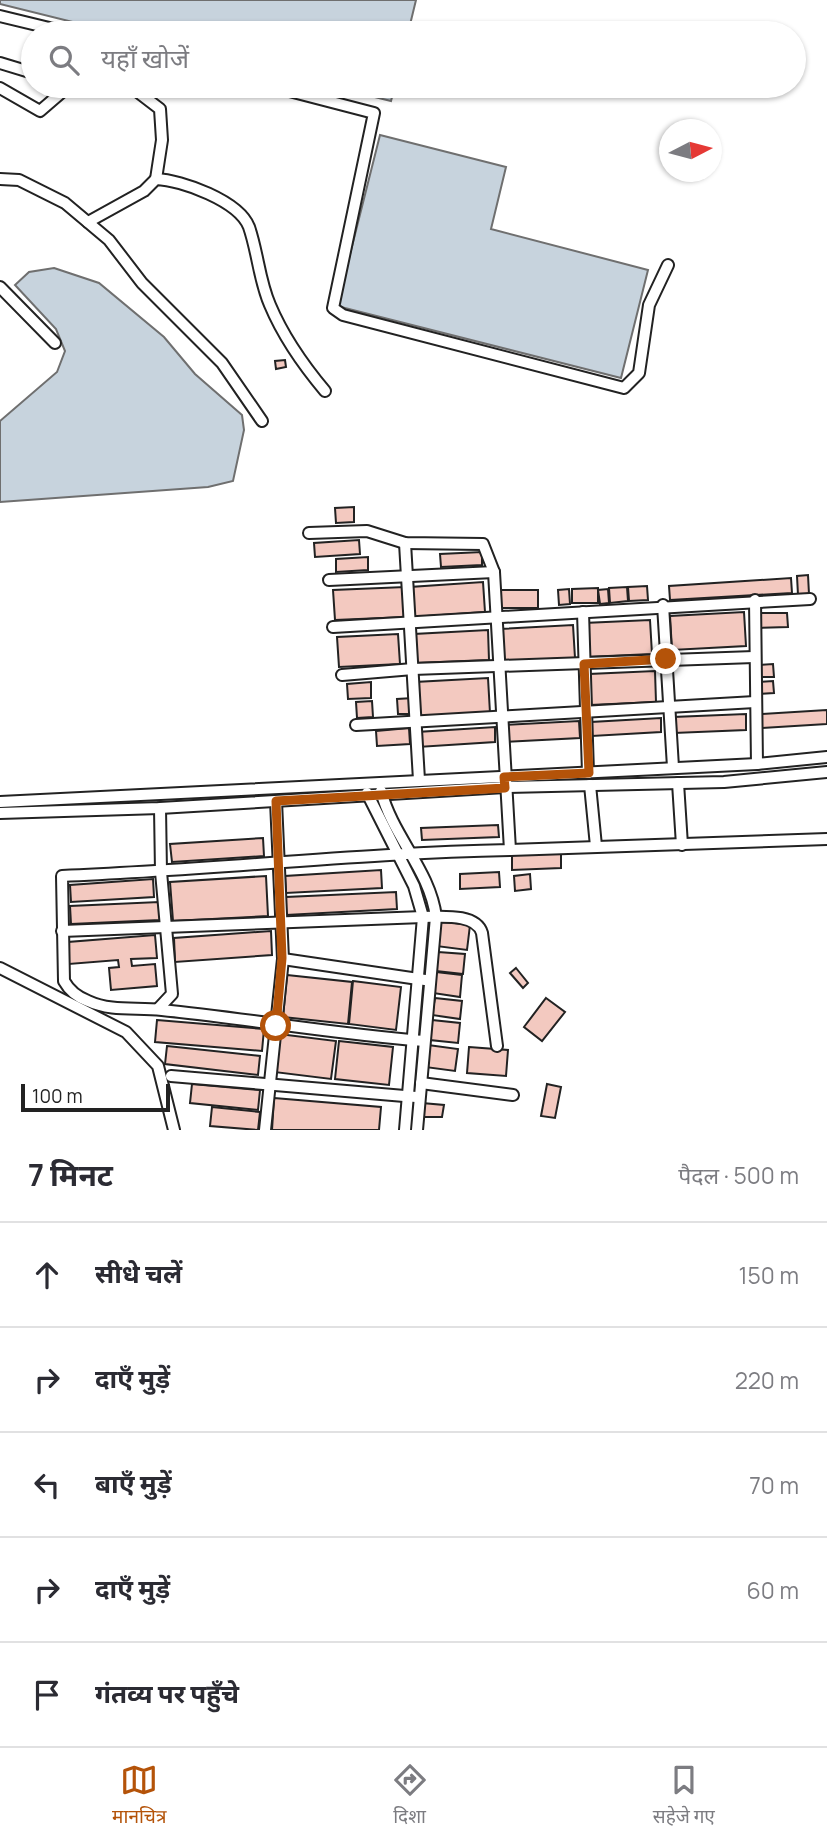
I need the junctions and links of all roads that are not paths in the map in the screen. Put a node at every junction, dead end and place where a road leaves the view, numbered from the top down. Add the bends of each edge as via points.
1 (0, 16) edge
2 (21, 21) edge
3 (0, 63) edge
4 (21, 69) edge
5 (0, 88) edge
6 (55, 98) edge
7 (146, 98) edge
8 (316, 98) edge
9 (0, 179) edge
10 (156, 179) junction
11 (88, 222) junction
12 (668, 265) dead end
13 (0, 287) edge
14 (55, 343) dead end
15 (326, 391) dead end
16 (262, 421) dead end
17 (309, 533) dead end
18 (405, 543) junction
19 (494, 572) junction
20 (405, 577) junction
21 (328, 580) dead end
22 (810, 599) dead end
23 (755, 600) junction
24 (663, 605) junction
25 (583, 611) junction
26 (497, 619) junction
27 (411, 623) junction
28 (333, 627) dead end
29 (754, 657) junction
30 (666, 659) junction
31 (584, 664) junction
32 (499, 666) junction
33 (413, 669) junction
34 (342, 675) dead end
35 (755, 702) junction
36 (670, 709) junction
37 (587, 711) junction
38 (501, 716) junction
39 (415, 723) junction
40 (356, 725) dead end
41 (827, 757) edge
42 (757, 765) junction
43 (673, 767) junction
44 (827, 772) edge
45 (589, 773) junction
46 (419, 780) junction
47 (378, 782) junction
48 (505, 782) junction
49 (365, 783) junction
50 (678, 783) junction
51 (590, 785) junction
52 (368, 797) junction
53 (382, 797) junction
54 (276, 801) junction
55 (0, 802) edge
56 (160, 808) junction
57 (0, 813) edge
58 (827, 839) edge
59 (682, 845) junction
60 (596, 846) junction
61 (510, 850) junction
62 (409, 852) junction
63 (397, 853) junction
64 (279, 864) junction
65 (161, 872) junction
66 (423, 917) junction
67 (436, 917) junction
68 (280, 922) junction
69 (168, 925) junction
70 (62, 931) junction
71 (282, 958) junction
72 (0, 968) edge
73 (426, 976) junction
74 (158, 1009) junction
75 (276, 1026) junction
76 (419, 1040) junction
77 (497, 1046) dead end
78 (171, 1076) dead end
79 (270, 1083) junction
80 (421, 1083) junction
81 (513, 1095) dead end
82 (414, 1097) junction
83 (174, 1130) edge
84 (265, 1130) edge
85 (405, 1130) edge
86 (417, 1130) edge

1 - 2 street
3 - 4 street
5 - 6 street via 40,111
7 - 10 street via 160,109 162,140
8 - 12 street via 374,113 333,308 343,315 624,388 639,373 649,305
9 - 11 street via 19,180 65,203
10 - 11 street via 144,191
10 - 15 street via 177,180 240,213 248,225 271,308 302,364
11 - 16 street via 163,306 222,363
13 - 14 street
17 - 18 street via 367,531
18 - 19 street via 483,544
18 - 20 street
19 - 20 street
19 - 26 street
20 - 21 street
20 - 27 street
22 - 23 street
23 - 24 street
23 - 29 street
24 - 25 street
24 - 30 street
25 - 26 street
25 - 31 street
26 - 27 street
26 - 32 street
27 - 28 street
27 - 33 street
29 - 30 street
29 - 35 street
30 - 31 street
30 - 36 street
31 - 32 street
31 - 37 street
32 - 33 street
32 - 38 street
33 - 34 street
33 - 39 street
35 - 36 street
35 - 42 street
36 - 37 street
36 - 43 street
37 - 38 street
37 - 45 street
38 - 39 street
38 - 48 street
39 - 40 street
39 - 46 street
41 - 42 street
42 - 43 street
43 - 45 street
44 - 50 street
45 - 48 street
46 - 47 street
46 - 48 street
47 - 49 street
47 - 53 street
48 - 51 street
48 - 53 street
48 - 61 street
49 - 52 street
49 - 55 street
50 - 51 street
50 - 59 street
51 - 60 street
52 - 53 street
52 - 54 street
52 - 63 street
53 - 62 street
54 - 56 street
54 - 64 street
56 - 57 street
56 - 65 street
58 - 59 street
59 - 60 street
60 - 61 street
61 - 62 street
62 - 63 street
62 - 67 street via 434,894
63 - 64 street
63 - 66 street
64 - 65 street
64 - 68 street
65 - 69 street
65 - 70 street via 62,876
66 - 67 street
66 - 68 street
66 - 73 street
67 - 73 street
67 - 77 street via 472,920 480,926
68 - 69 street
68 - 71 street
69 - 70 street
69 - 74 street via 172,994
70 - 74 street via 64,981 69,990 112,1008
71 - 73 street
71 - 75 street
72 - 83 street via 126,1032 158,1066
73 - 76 street
74 - 75 street
75 - 76 street
75 - 79 street
76 - 80 street
76 - 82 street
78 - 79 street
79 - 82 street
79 - 84 street
80 - 81 street
80 - 82 street
82 - 85 street
82 - 86 street

